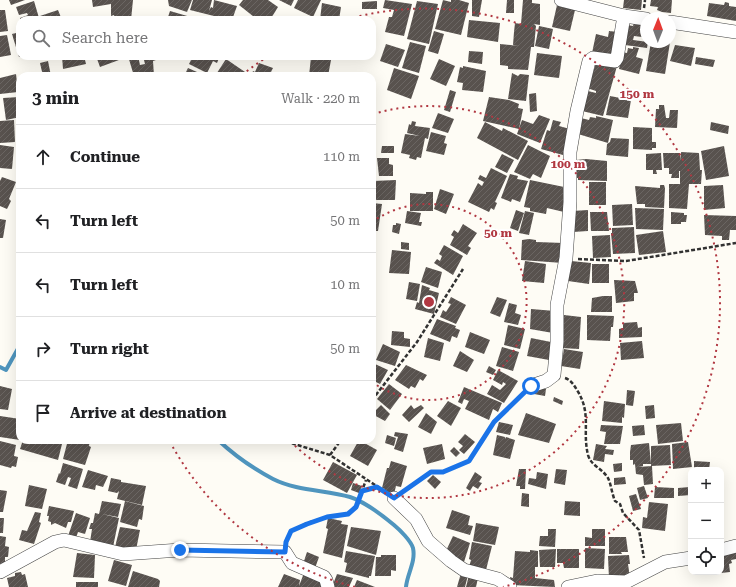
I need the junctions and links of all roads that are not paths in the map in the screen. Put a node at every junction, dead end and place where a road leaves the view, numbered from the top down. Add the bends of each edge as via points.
1 (561, 0) edge
2 (624, 16) junction
3 (640, 18) edge
4 (676, 23) edge
5 (736, 32) edge
6 (531, 386) road end
7 (394, 498) road end
8 (736, 546) edge
9 (724, 549) edge
10 (688, 558) edge
11 (0, 572) edge
12 (328, 587) edge
13 (510, 587) edge
14 (568, 587) edge

1 - 2 street
2 - 3 street
2 - 6 street via 617,58 614,61 590,58 570,152 566,258 557,305 554,375
4 - 5 street
7 - 13 street via 416,519 428,541 451,561 464,570 498,579
8 - 9 street
10 - 14 street via 665,562 626,582 597,581
11 - 12 street via 55,542 64,540 123,554 180,550 285,552 292,563 324,577

